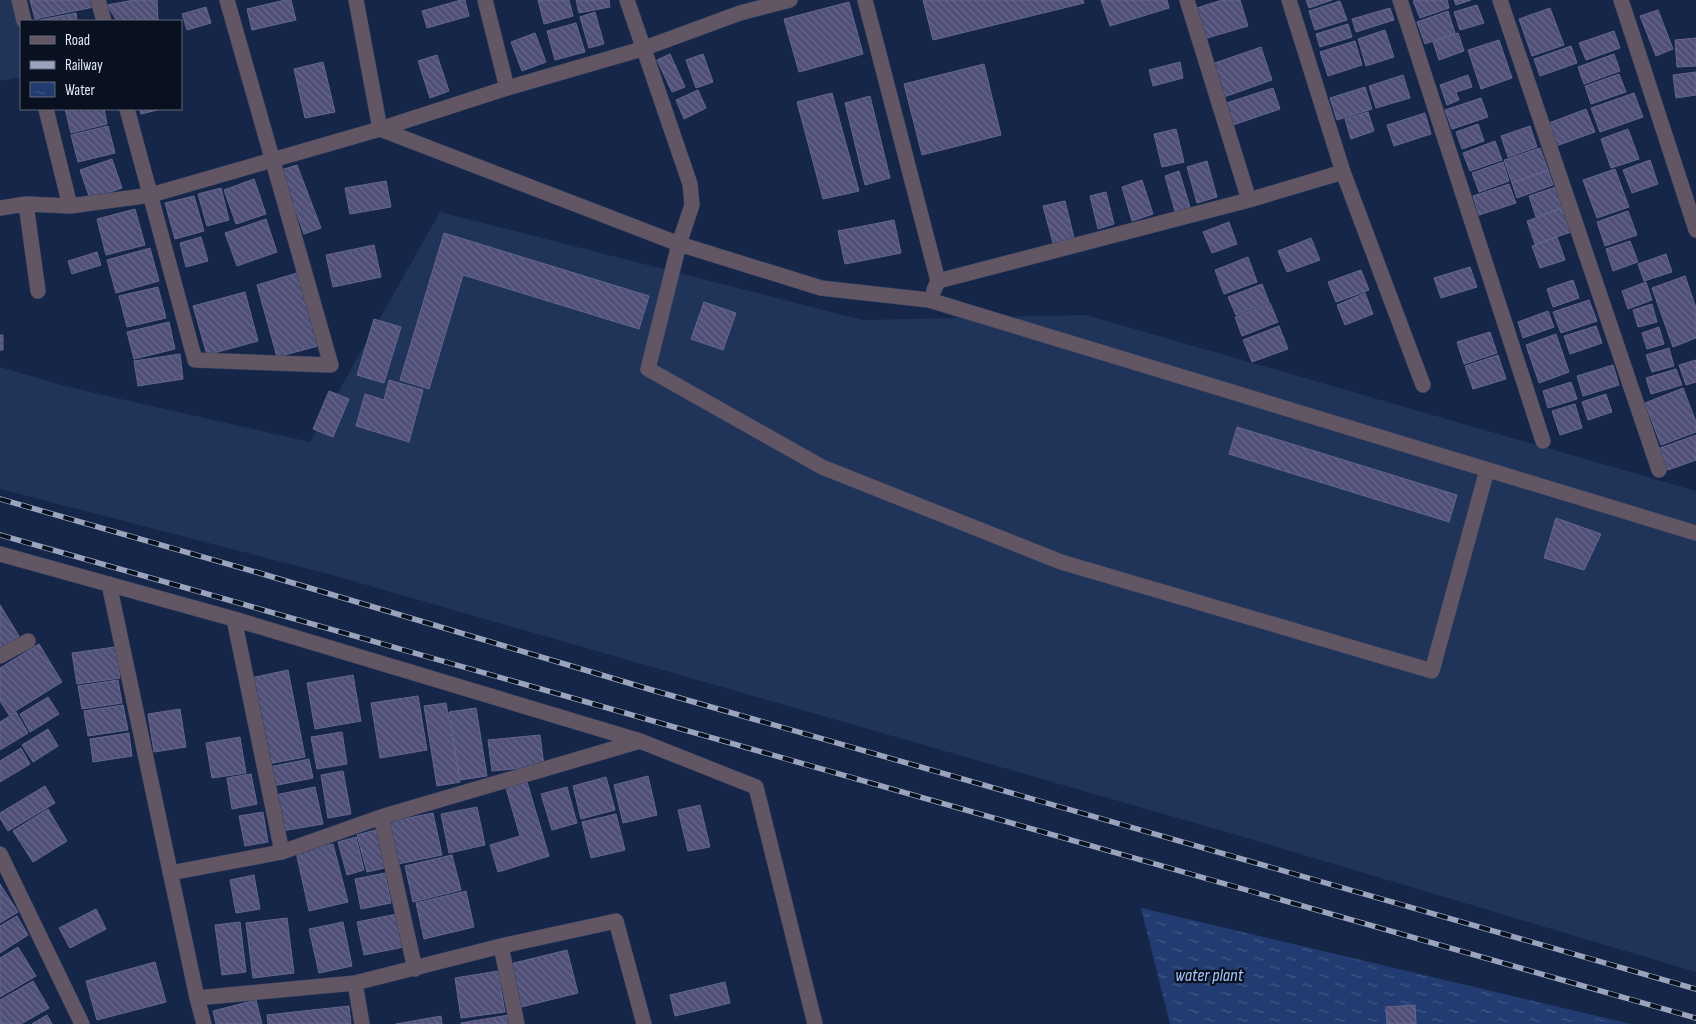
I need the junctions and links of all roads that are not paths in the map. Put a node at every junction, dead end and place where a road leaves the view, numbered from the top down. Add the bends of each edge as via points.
1 (19, 0) edge
2 (98, 0) edge
3 (228, 0) edge
4 (356, 0) edge
5 (485, 0) edge
6 (627, 0) edge
7 (790, 0) edge
8 (865, 0) edge
9 (1186, 0) edge
10 (1289, 0) edge
11 (1400, 0) edge
12 (1500, 0) edge
13 (1621, 0) edge
14 (738, 6) edge
15 (24, 20) edge
16 (104, 20) edge
17 (642, 49) junction
18 (507, 88) junction
19 (46, 110) edge
20 (128, 110) edge
21 (380, 129) junction
22 (272, 162) junction
23 (1342, 172) junction
24 (151, 195) junction
25 (1249, 200) junction
26 (26, 204) junction
27 (70, 206) junction
28 (0, 208) edge
29 (1696, 230) edge
30 (679, 244) junction
31 (938, 281) junction
32 (38, 291) dead end
33 (929, 300) junction
34 (1423, 385) dead end
35 (1543, 441) dead end
36 (1487, 470) junction
37 (1659, 470) dead end
38 (1696, 533) edge
39 (0, 554) edge
40 (109, 584) junction
41 (234, 619) junction
42 (28, 641) dead end
43 (0, 656) edge
44 (640, 741) junction
45 (381, 817) junction
46 (282, 852) junction
47 (0, 854) edge
48 (170, 873) junction
49 (501, 946) junction
50 (415, 968) junction
51 (355, 983) junction
52 (197, 998) junction
53 (82, 1024) edge
54 (204, 1024) edge
55 (362, 1024) edge
56 (517, 1024) edge
57 (644, 1024) edge
58 (815, 1024) edge

1 - 15 street
2 - 16 street
3 - 22 street
4 - 21 street
5 - 18 street
6 - 17 street
7 - 14 street
8 - 31 street
9 - 25 street
10 - 23 street
11 - 35 street
12 - 37 street
13 - 29 street
14 - 17 street
17 - 18 street
17 - 30 street via 690,184 692,205
18 - 21 street
19 - 27 street
20 - 24 street
21 - 22 street
21 - 30 street
22 - 24 street
22 - 24 street via 331,365 195,360
23 - 25 street
23 - 34 street
24 - 27 street
25 - 31 street
26 - 27 street
26 - 28 street
26 - 32 street
30 - 33 street via 821,288
30 - 36 street via 648,369 822,466 1061,562 1432,671
31 - 33 street
33 - 36 street
36 - 38 street
39 - 40 street
40 - 41 street
40 - 48 street
41 - 44 street
41 - 46 street
42 - 43 street
44 - 45 street
44 - 58 street via 756,787
45 - 46 street
45 - 50 street
46 - 48 street
47 - 53 street
48 - 52 street
49 - 50 street
49 - 56 street
49 - 57 street via 616,921
50 - 51 street
51 - 52 street
51 - 55 street
52 - 54 street

